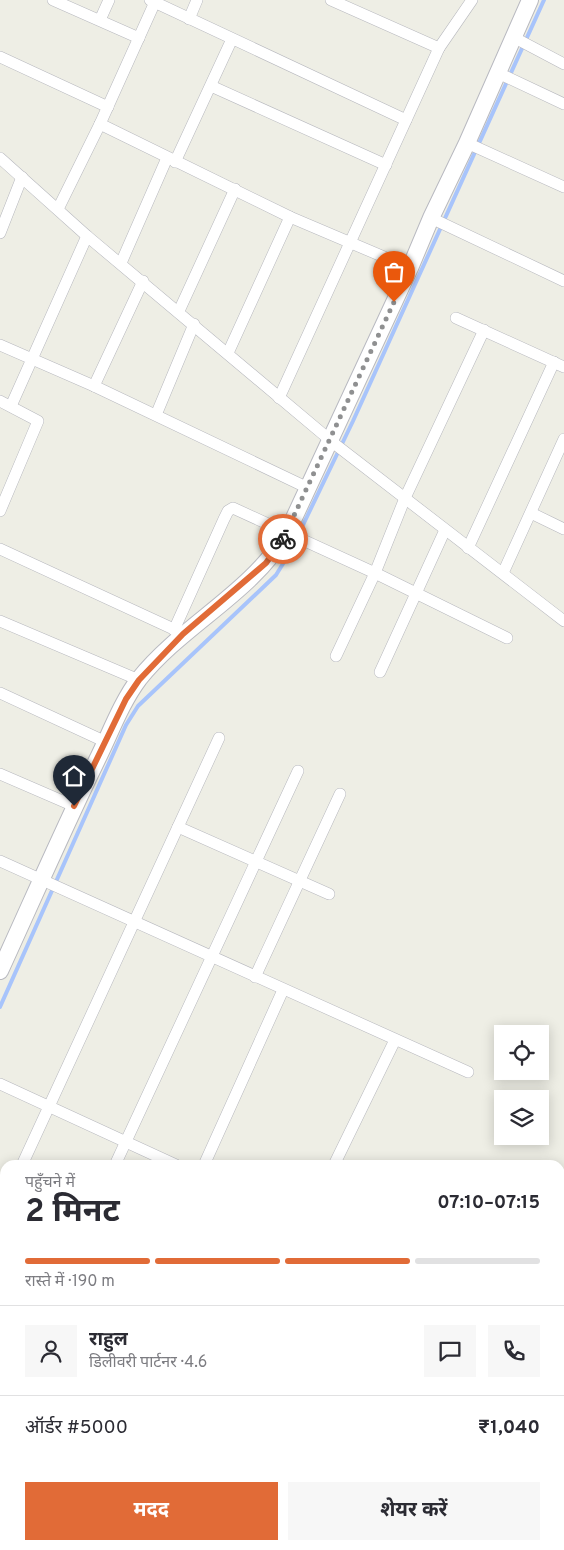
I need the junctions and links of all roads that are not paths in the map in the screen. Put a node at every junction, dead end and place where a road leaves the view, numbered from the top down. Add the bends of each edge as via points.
1 (53, 0) edge
2 (109, 0) edge
3 (197, 0) edge
4 (331, 0) edge
5 (472, 0) edge
6 (530, 0) edge
7 (153, 1) edge
8 (189, 19) junction
9 (100, 20) junction
10 (513, 37) junction
11 (139, 38) junction
12 (232, 40) junction
13 (439, 48) junction
14 (0, 57) edge
15 (564, 64) edge
16 (498, 73) junction
17 (211, 86) junction
18 (564, 104) edge
19 (108, 107) junction
20 (406, 120) junction
21 (100, 124) junction
22 (468, 143) junction
23 (0, 158) edge
24 (171, 160) junction
25 (386, 165) junction
26 (22, 177) junction
27 (564, 187) edge
28 (235, 189) junction
29 (58, 209) junction
30 (290, 217) junction
31 (431, 218) junction
32 (0, 233) edge
33 (87, 236) junction
34 (350, 242) junction
35 (121, 263) junction
36 (410, 268) junction
37 (143, 281) junction
38 (564, 281) edge
39 (179, 311) junction
40 (456, 318) dead end
41 (194, 324) junction
42 (484, 330) junction
43 (0, 345) edge
44 (228, 354) junction
45 (33, 359) junction
46 (559, 365) edge
47 (94, 386) junction
48 (279, 398) junction
49 (0, 400) edge
50 (11, 406) junction
51 (156, 415) junction
52 (564, 439) edge
53 (333, 441) junction
54 (308, 488) junction
55 (405, 498) junction
56 (0, 510) edge
57 (531, 513) junction
58 (564, 529) edge
59 (445, 530) junction
60 (287, 533) junction
61 (468, 548) junction
62 (0, 549) edge
63 (374, 573) junction
64 (503, 573) junction
65 (416, 593) junction
66 (0, 621) edge
67 (564, 621) edge
68 (179, 632) junction
69 (507, 638) dead end
70 (336, 656) dead end
71 (380, 672) dead end
72 (139, 680) junction
73 (0, 693) edge
74 (219, 738) dead end
75 (106, 742) junction
76 (298, 771) dead end
77 (0, 774) edge
78 (340, 794) dead end
79 (74, 806) junction
80 (178, 827) junction
81 (0, 861) edge
82 (255, 862) junction
83 (41, 881) junction
84 (300, 882) junction
85 (328, 894) dead end
86 (134, 923) junction
87 (210, 957) junction
88 (0, 971) edge
89 (256, 977) junction
90 (283, 990) junction
91 (395, 1040) junction
92 (468, 1072) dead end
93 (0, 1084) edge
94 (50, 1107) junction
95 (126, 1142) junction
96 (24, 1160) edge
97 (117, 1160) edge
98 (165, 1160) edge
99 (206, 1160) edge
100 (336, 1160) edge

1 - 9 street
2 - 9 street
3 - 8 street
4 - 13 street
5 - 13 street
6 - 10 street
7 - 8 street
7 - 11 street
8 - 12 street
9 - 11 street
10 - 15 street
10 - 16 street
11 - 19 street
12 - 17 street
12 - 20 street
13 - 20 street
14 - 19 street
16 - 18 street
16 - 22 street
17 - 24 street
17 - 25 street
19 - 21 street
20 - 25 street
21 - 24 street
21 - 29 street
22 - 27 street
22 - 31 street
23 - 26 street
24 - 28 street
24 - 35 street
25 - 34 street
26 - 29 street
26 - 32 street
28 - 30 street
28 - 39 street
29 - 33 street
30 - 34 street
30 - 44 street
31 - 36 street
31 - 38 street
33 - 35 street
33 - 45 street
34 - 36 street
34 - 48 street
35 - 37 street
36 - 53 street
37 - 39 street
37 - 47 street
39 - 41 street
40 - 42 street
41 - 44 street
41 - 51 street
42 - 46 street
42 - 55 street
43 - 45 street
44 - 48 street
45 - 47 street
45 - 50 street
46 - 61 street
47 - 51 street
48 - 53 street
49 - 50 street
50 - 56 street via 38,419 38,422
51 - 54 street
52 - 57 street
53 - 54 street
53 - 55 street
54 - 60 street
55 - 59 street
55 - 63 street
57 - 58 street
57 - 64 street
59 - 61 street
59 - 65 street
60 - 63 street
60 - 68 street via 266,563
60 - 68 street via 238,509 228,511
61 - 64 street
62 - 68 street
63 - 65 street
63 - 70 street
64 - 67 street
65 - 69 street
65 - 71 street
66 - 72 street
68 - 72 street
72 - 75 street via 126,699
73 - 75 street
74 - 80 street
75 - 79 street
76 - 82 street
77 - 79 street
78 - 84 street
79 - 83 street
80 - 82 street
80 - 86 street
81 - 83 street
82 - 84 street
82 - 87 street
83 - 86 street
83 - 88 street
84 - 85 street
84 - 89 street
86 - 87 street
86 - 94 street
87 - 89 street
87 - 95 street
89 - 90 street
90 - 91 street
90 - 99 street
91 - 92 street
91 - 100 street
93 - 94 street
94 - 95 street
94 - 96 street
95 - 97 street
95 - 98 street

